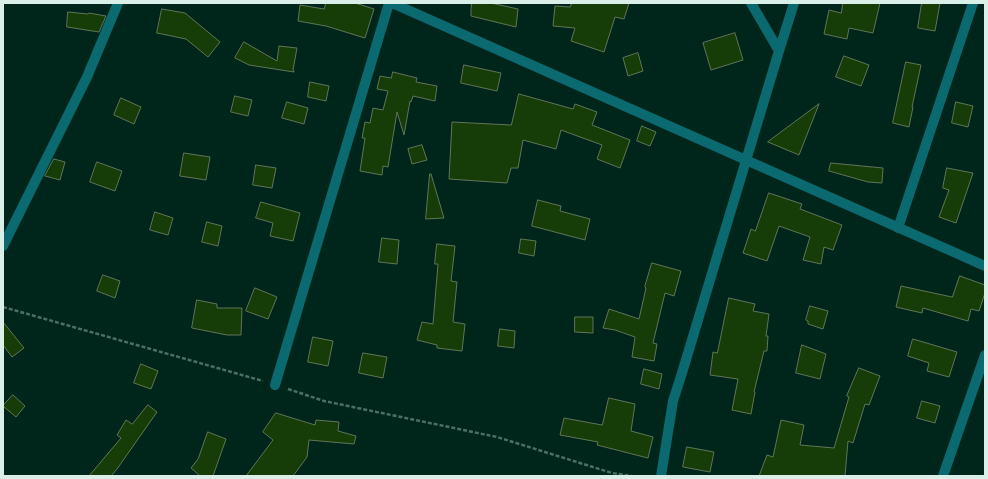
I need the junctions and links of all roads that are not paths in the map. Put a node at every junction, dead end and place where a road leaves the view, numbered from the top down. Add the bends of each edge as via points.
1 (118, 3) edge
2 (391, 3) edge
3 (751, 3) edge
4 (794, 3) edge
5 (973, 3) edge
6 (779, 51) junction
7 (746, 160) junction
8 (898, 228) junction
9 (3, 246) edge
10 (985, 266) edge
11 (985, 355) edge
12 (275, 385) road end
13 (661, 476) edge
14 (943, 476) edge

1 - 9 street via 87,77
2 - 7 street
2 - 12 street
3 - 6 street
4 - 6 street
5 - 8 street
6 - 7 street
7 - 8 street
7 - 13 street via 673,401
8 - 10 street
11 - 14 street

